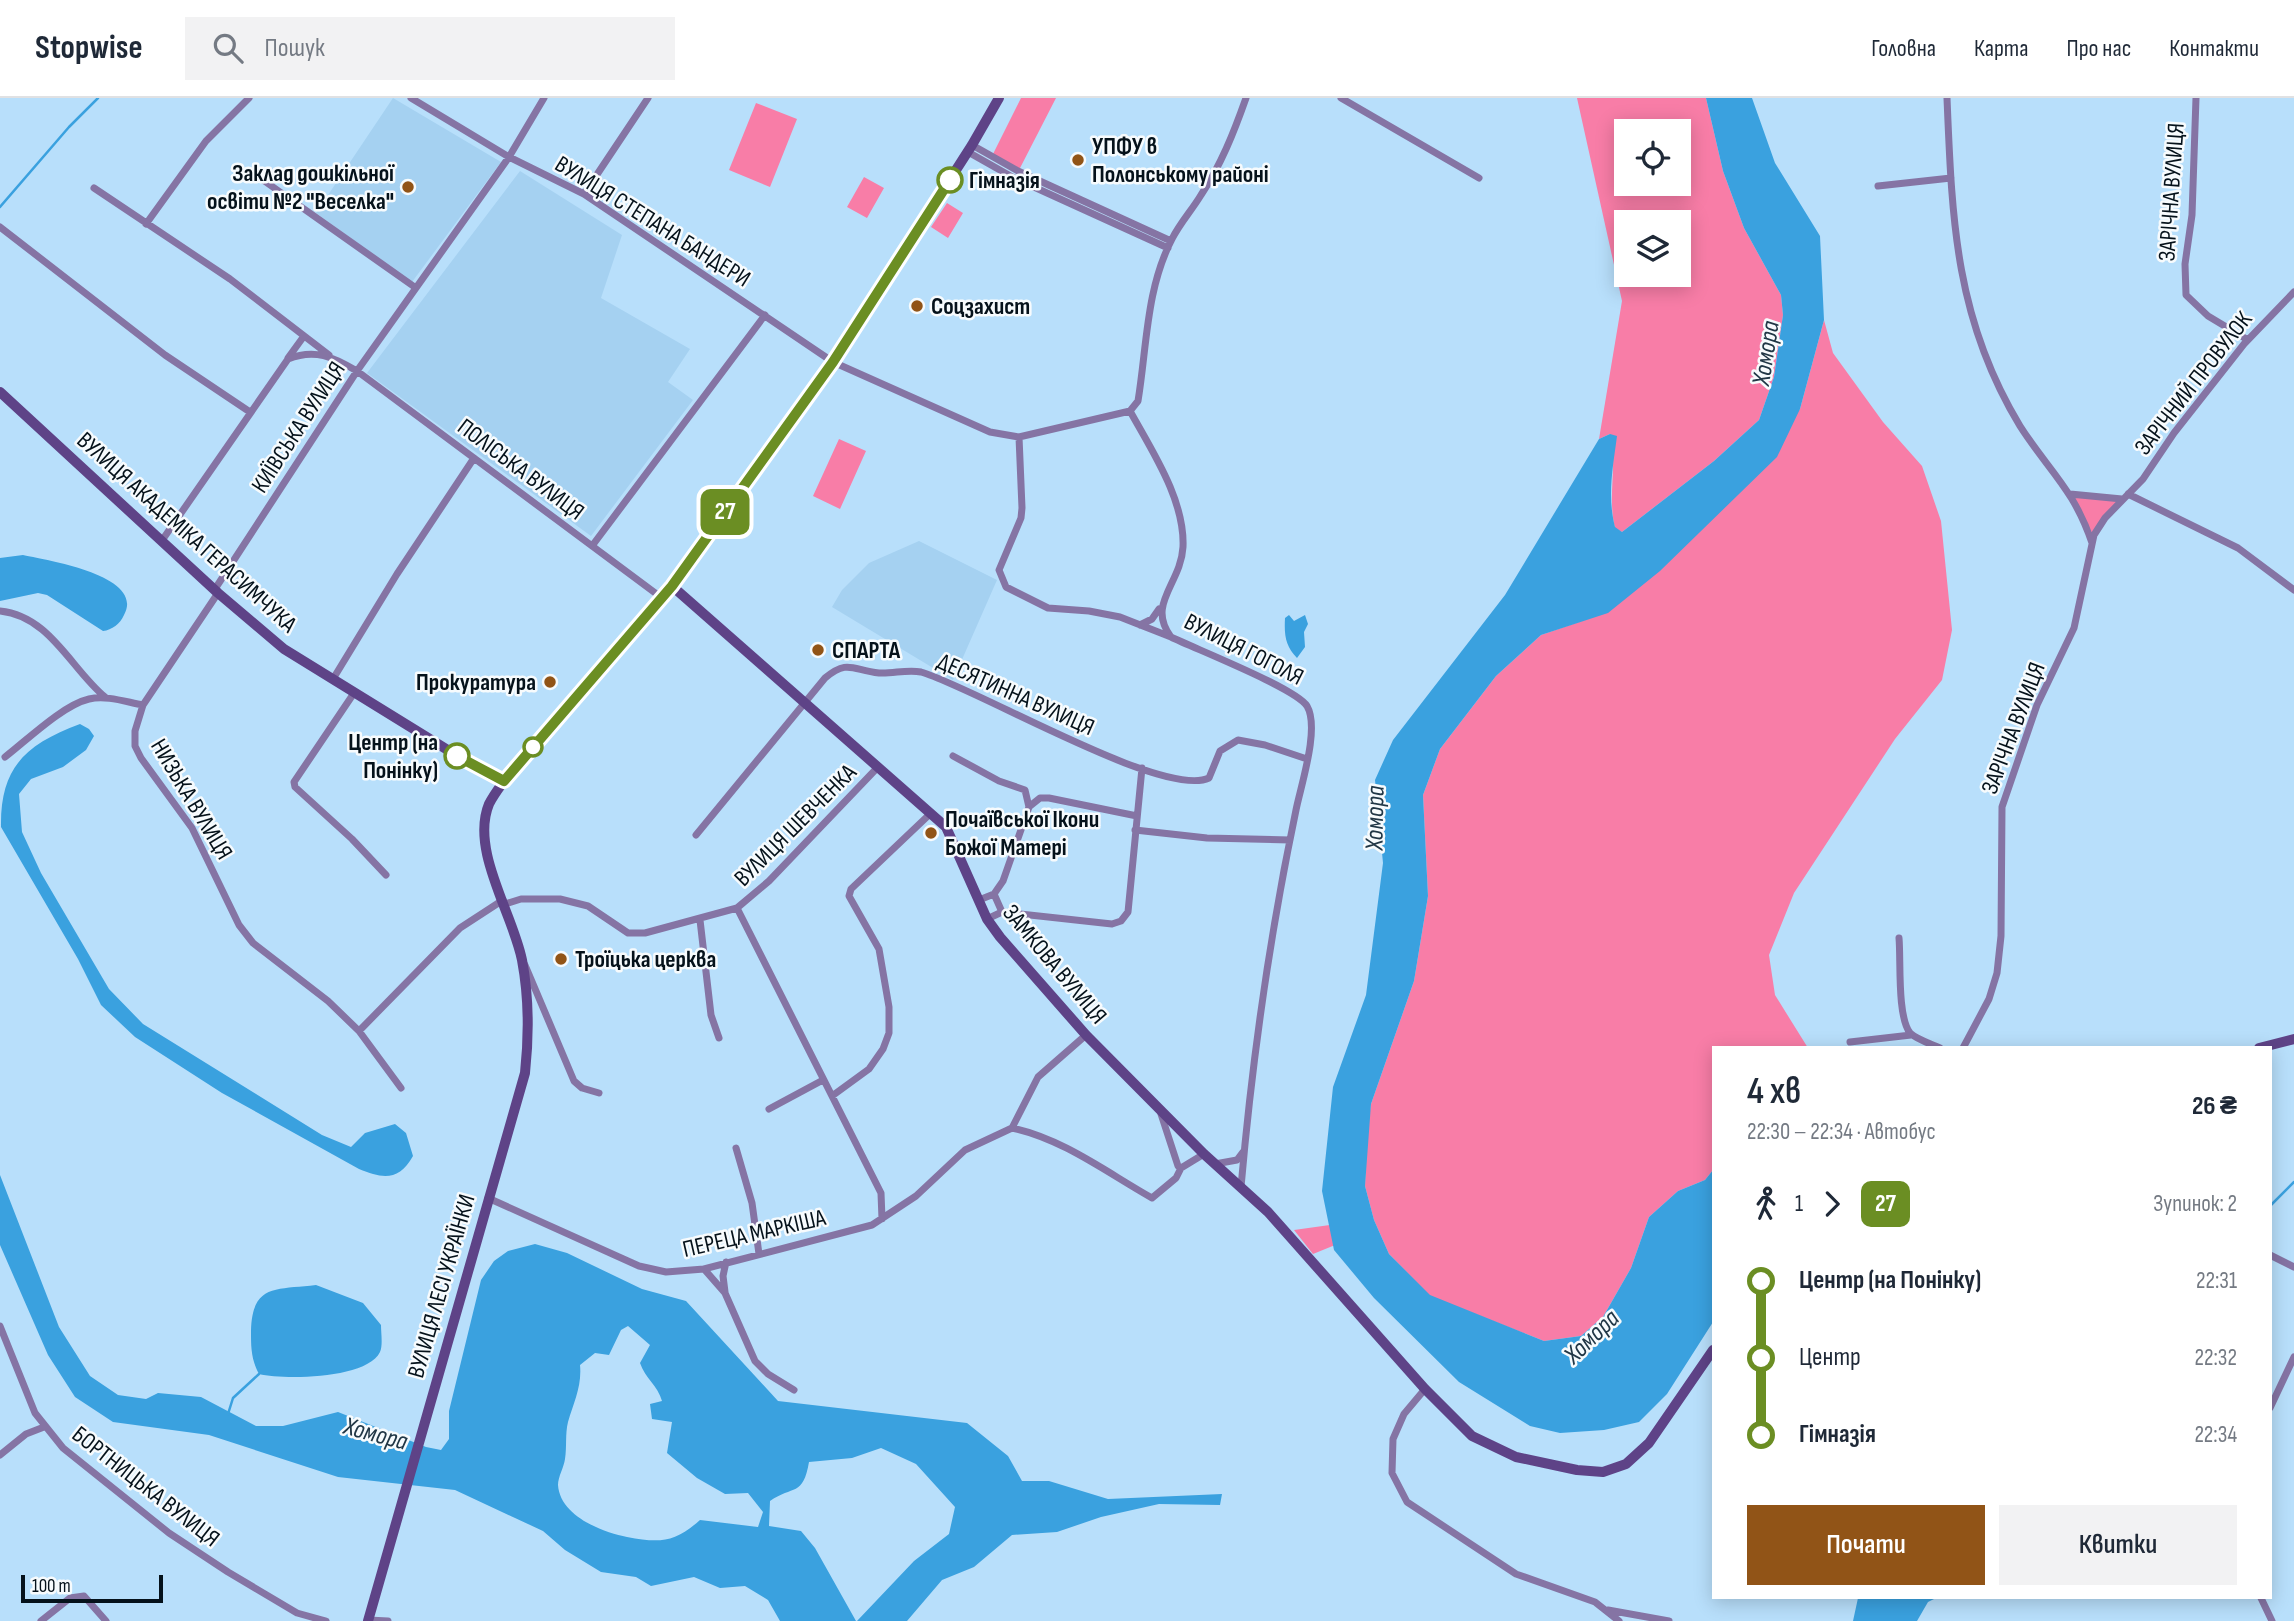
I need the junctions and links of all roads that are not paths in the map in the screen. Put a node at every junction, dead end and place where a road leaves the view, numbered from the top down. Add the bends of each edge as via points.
1 (249, 98) edge
2 (411, 98) edge
3 (544, 98) edge
4 (648, 98) edge
5 (999, 98) edge
6 (1246, 98) edge
7 (1341, 98) edge
8 (1948, 98) edge
9 (2196, 98) edge
10 (970, 149) junction
11 (509, 157) junction
12 (1479, 177) dead end
13 (1951, 178) junction
14 (264, 180) dead end
15 (1878, 186) dead end
16 (94, 188) dead end
17 (584, 194) junction
18 (146, 224) junction
19 (0, 227) edge
20 (1169, 244) junction
21 (416, 289) junction
22 (2294, 292) edge
23 (765, 316) junction
24 (304, 336) junction
25 (2248, 340) junction
26 (330, 355) junction
27 (288, 359) junction
28 (833, 362) junction
29 (357, 371) junction
30 (0, 392) edge
31 (1130, 411) junction
32 (250, 412) junction
33 (1019, 438) junction
34 (474, 458) junction
35 (2070, 494) junction
36 (2125, 497) junction
37 (163, 540) junction
38 (2092, 544) junction
39 (592, 546) junction
40 (672, 586) junction
41 (2294, 590) edge
42 (216, 591) junction
43 (662, 598) junction
44 (1160, 608) junction
45 (0, 611) edge
46 (1140, 625) junction
47 (1171, 637) junction
48 (333, 680) junction
49 (354, 693) junction
50 (106, 698) junction
51 (805, 703) junction
52 (143, 705) junction
53 (953, 756) dead end
54 (5, 757) dead end
55 (1307, 759) junction
56 (878, 767) junction
57 (1142, 768) junction
58 (504, 781) junction
59 (1025, 790) junction
60 (1049, 798) junction
61 (1029, 807) junction
62 (930, 813) junction
63 (1137, 816) junction
64 (1135, 830) junction
65 (696, 835) dead end
66 (1290, 840) junction
67 (386, 875) dead end
68 (994, 894) junction
69 (979, 900) junction
70 (504, 902) junction
71 (737, 908) junction
72 (1002, 912) junction
73 (987, 919) junction
74 (700, 920) junction
75 (1899, 938) dead end
76 (522, 959) junction
77 (359, 1031) junction
78 (1086, 1035) junction
79 (1911, 1035) junction
80 (719, 1038) dead end
81 (2294, 1039) edge
82 (1850, 1042) dead end
83 (1936, 1046) edge
84 (1965, 1046) edge
85 (2267, 1046) edge
86 (823, 1080) junction
87 (401, 1088) dead end
88 (599, 1093) dead end
89 (832, 1096) junction
90 (1159, 1107) junction
91 (769, 1109) dead end
92 (1012, 1128) junction
93 (736, 1148) dead end
94 (1244, 1152) junction
95 (1205, 1154) junction
96 (1215, 1164) junction
97 (1181, 1168) junction
98 (1241, 1187) junction
99 (882, 1197) junction
100 (488, 1198) junction
101 (898, 1209) junction
102 (882, 1219) junction
103 (759, 1254) junction
104 (2272, 1256) edge
105 (726, 1262) junction
106 (2294, 1267) edge
107 (704, 1269) junction
108 (725, 1293) junction
109 (0, 1326) edge
110 (1712, 1351) edge
111 (2294, 1357) edge
112 (1425, 1389) junction
113 (794, 1390) dead end
114 (2272, 1404) edge
115 (36, 1413) junction
116 (44, 1427) junction
117 (26, 1434) junction
118 (0, 1455) edge
119 (2261, 1599) edge
120 (1607, 1610) junction
121 (1637, 1614) junction
122 (368, 1620) edge
123 (41, 1621) edge
124 (106, 1621) edge
125 (326, 1621) edge
126 (388, 1621) edge
127 (1619, 1621) edge
128 (1626, 1621) edge
129 (1669, 1621) edge
130 (2272, 1621) edge

1 - 18 street via 206,141
2 - 11 street, ВУЛИЦЯ СТЕПАНА БАНДЕРИ
3 - 11 street, КИЇВСЬКА ВУЛИЦЯ
4 - 17 street
5 - 10 main road, ВУЛИЦЯ ЛЕСІ УКРАЇНКИ
6 - 20 street via 1233,136
7 - 12 street
8 - 13 street
9 - 25 street, ЗАРІЧНА ВУЛИЦЯ via 2186,295 2208,316
10 - 20 street via 1014,178
10 - 28 main road, ВУЛИЦЯ ЛЕСІ УКРАЇНКИ
11 - 17 street, ВУЛИЦЯ СТЕПАНА БАНДЕРИ
11 - 21 street, КИЇВСЬКА ВУЛИЦЯ
13 - 15 street
13 - 35 street via 1955,242 1976,333 2020,426
14 - 21 street
16 - 18 street
17 - 23 street, ВУЛИЦЯ СТЕПАНА БАНДЕРИ
18 - 24 street via 230,279
19 - 32 street via 166,355
20 - 31 street via 1147,320 1138,401
21 - 29 street, КИЇВСЬКА ВУЛИЦЯ
22 - 25 street, ЗАРІЧНИЙ ПРОВУЛОК
23 - 28 street, ВУЛИЦЯ СТЕПАНА БАНДЕРИ
23 - 39 street
24 - 26 street
24 - 27 street
25 - 36 street, ЗАРІЧНИЙ ПРОВУЛОК
26 - 27 street
26 - 29 street, ПОЛІСЬКА ВУЛИЦЯ
27 - 32 street
28 - 33 street, ВУЛИЦЯ СТЕПАНА БАНДЕРИ via 990,432
28 - 40 main road, ВУЛИЦЯ ЛЕСІ УКРАЇНКИ
29 - 34 street, ПОЛІСЬКА ВУЛИЦЯ
29 - 42 street, КИЇВСЬКА ВУЛИЦЯ
30 - 37 main road, ВУЛИЦЯ АКАДЕМІКА ГЕРАСИМЧУКА
31 - 33 street
31 - 44 street, ВУЛИЦЯ ГОГОЛЯ via 1161,466 1182,532 1181,563
32 - 37 street
33 - 46 street via 1021,518 999,569 1000,580 1017,594 1048,608 1089,611
34 - 39 street, ПОЛІСЬКА ВУЛИЦЯ
34 - 48 street
35 - 36 street
35 - 38 street
36 - 38 street, ЗАРІЧНИЙ ПРОВУЛОК via 2099,526
36 - 41 street via 2238,548
37 - 42 main road, ВУЛИЦЯ АКАДЕМІКА ГЕРАСИМЧУКА
38 - 84 street, ЗАРІЧНА ВУЛИЦЯ via 2074,628 2037,705 2002,807 1997,973
39 - 43 street, ПОЛІСЬКА ВУЛИЦЯ
40 - 43 main road, ВУЛИЦЯ ЛЕСІ УКРАЇНКИ
40 - 51 main road, ЗАМКОВА ВУЛИЦЯ
42 - 48 main road, ВУЛИЦЯ АКАДЕМІКА ГЕРАСИМЧУКА via 284,649
42 - 52 street, НИЗЬКА ВУЛИЦЯ
43 - 58 main road, ВУЛИЦЯ ЛЕСІ УКРАЇНКИ
44 - 46 street
44 - 47 street, ВУЛИЦЯ ГОГОЛЯ via 1162,625
45 - 50 street via 34,624 55,640 89,684
46 - 47 street
47 - 55 street, ВУЛИЦЯ ГОГОЛЯ via 1289,689 1301,699 1312,727
48 - 49 main road, ВУЛИЦЯ АКАДЕМІКА ГЕРАСИМЧУКА
49 - 58 main road, ВУЛИЦЯ АКАДЕМІКА ГЕРАСИМЧУКА
49 - 67 street via 294,782 295,788
50 - 52 street
50 - 54 street via 72,706
51 - 56 main road, ЗАМКОВА ВУЛИЦЯ
51 - 57 street, ДЕСЯТИННА ВУЛИЦЯ via 839,667 888,674 919,672
51 - 65 street
52 - 77 street, НИЗЬКА ВУЛИЦЯ via 135,746 192,828 239,925 253,943
53 - 59 street
55 - 57 street, ДЕСЯТИННА ВУЛИЦЯ via 1238,740 1220,751 1209,778 1200,783
55 - 66 street, ВУЛИЦЯ ГОГОЛЯ
56 - 62 main road, ЗАМКОВА ВУЛИЦЯ
56 - 71 street, ВУЛИЦЯ ШЕВЧЕНКА via 760,891
57 - 63 street
58 - 70 main road, ВУЛИЦЯ ЛЕСІ УКРАЇНКИ via 489,804 484,830
59 - 60 street
59 - 61 street
60 - 61 street via 1040,797
60 - 63 street
61 - 68 street
62 - 69 main road, ЗАМКОВА ВУЛИЦЯ via 946,827
62 - 89 street via 851,890 849,896 879,949 889,1033 869,1069
63 - 64 street
64 - 66 street via 1195,838
64 - 72 street via 1128,912 1121,920 1112,924
66 - 94 street, ВУЛИЦЯ ГОГОЛЯ
68 - 69 street
68 - 72 street
69 - 73 main road, ЗАМКОВА ВУЛИЦЯ
70 - 74 street, ВУЛИЦЯ ШЕВЧЕНКА via 521,899 588,906 628,933
70 - 76 main road, ВУЛИЦЯ ЛЕСІ УКРАЇНКИ
70 - 77 street via 460,928
71 - 74 street, ВУЛИЦЯ ШЕВЧЕНКА
71 - 86 street, ВУЛИЦЯ ШЕВЧЕНКА
72 - 73 street
73 - 78 main road, ЗАМКОВА ВУЛИЦЯ
74 - 80 street via 711,1015
75 - 79 street via 1901,995
76 - 88 street, ВУЛИЦЯ ЛЕСІ УКРАЇНКИ via 574,1081
76 - 100 main road, ВУЛИЦЯ ЛЕСІ УКРАЇНКИ via 528,1044 525,1073
77 - 87 street, НИЗЬКА ВУЛИЦЯ
78 - 90 main road, ЗАМКОВА ВУЛИЦЯ
78 - 92 street via 1038,1077
79 - 82 street
79 - 83 street
81 - 85 main road
86 - 89 street, ВУЛИЦЯ ШЕВЧЕНКА
86 - 91 street
89 - 99 street, ВУЛИЦЯ ШЕВЧЕНКА
90 - 95 main road, ЗАМКОВА ВУЛИЦЯ
90 - 97 street
92 - 97 street via 1039,1133 1066,1146 1152,1198
92 - 101 street, ПЕРЕЦА МАРКІША via 965,1150
93 - 103 street via 752,1203
94 - 96 street via 1237,1160
94 - 98 street, ВУЛИЦЯ ГОГОЛЯ
95 - 96 main road, ЗАМКОВА ВУЛИЦЯ
95 - 97 street
96 - 98 main road, ЗАМКОВА ВУЛИЦЯ
98 - 112 main road, ЗАМКОВА ВУЛИЦЯ
99 - 101 street
99 - 102 street, ВУЛИЦЯ ШЕВЧЕНКА
100 - 107 street, ПЕРЕЦА МАРКІША via 639,1266 666,1272
100 - 122 main road, ВУЛИЦЯ ЛЕСІ УКРАЇНКИ
101 - 102 street, ПЕРЕЦА МАРКІША
102 - 103 street, ПЕРЕЦА МАРКІША
103 - 105 street, ПЕРЕЦА МАРКІША
104 - 106 street
105 - 107 street, ПЕРЕЦА МАРКІША
105 - 108 street
107 - 108 street
108 - 113 street via 755,1361
109 - 115 street, БОРТНИЦЬКА ВУЛИЦЯ
110 - 112 main road, ЗАМКОВА ВУЛИЦЯ via 1649,1443 1626,1464 1603,1472 1497,1450 1472,1436
111 - 114 street
112 - 120 street via 1404,1414 1393,1439 1392,1473 1407,1502 1516,1574 1579,1595
115 - 116 street, БОРТНИЦЬКА ВУЛИЦЯ
115 - 117 street
116 - 117 street
116 - 125 street, БОРТНИЦЬКА ВУЛИЦЯ via 62,1448 169,1533 297,1613
117 - 118 street
119 - 130 street
120 - 121 street
120 - 127 street
121 - 128 street
121 - 129 street
122 - 126 street
123 - 124 street via 70,1598 84,1596

